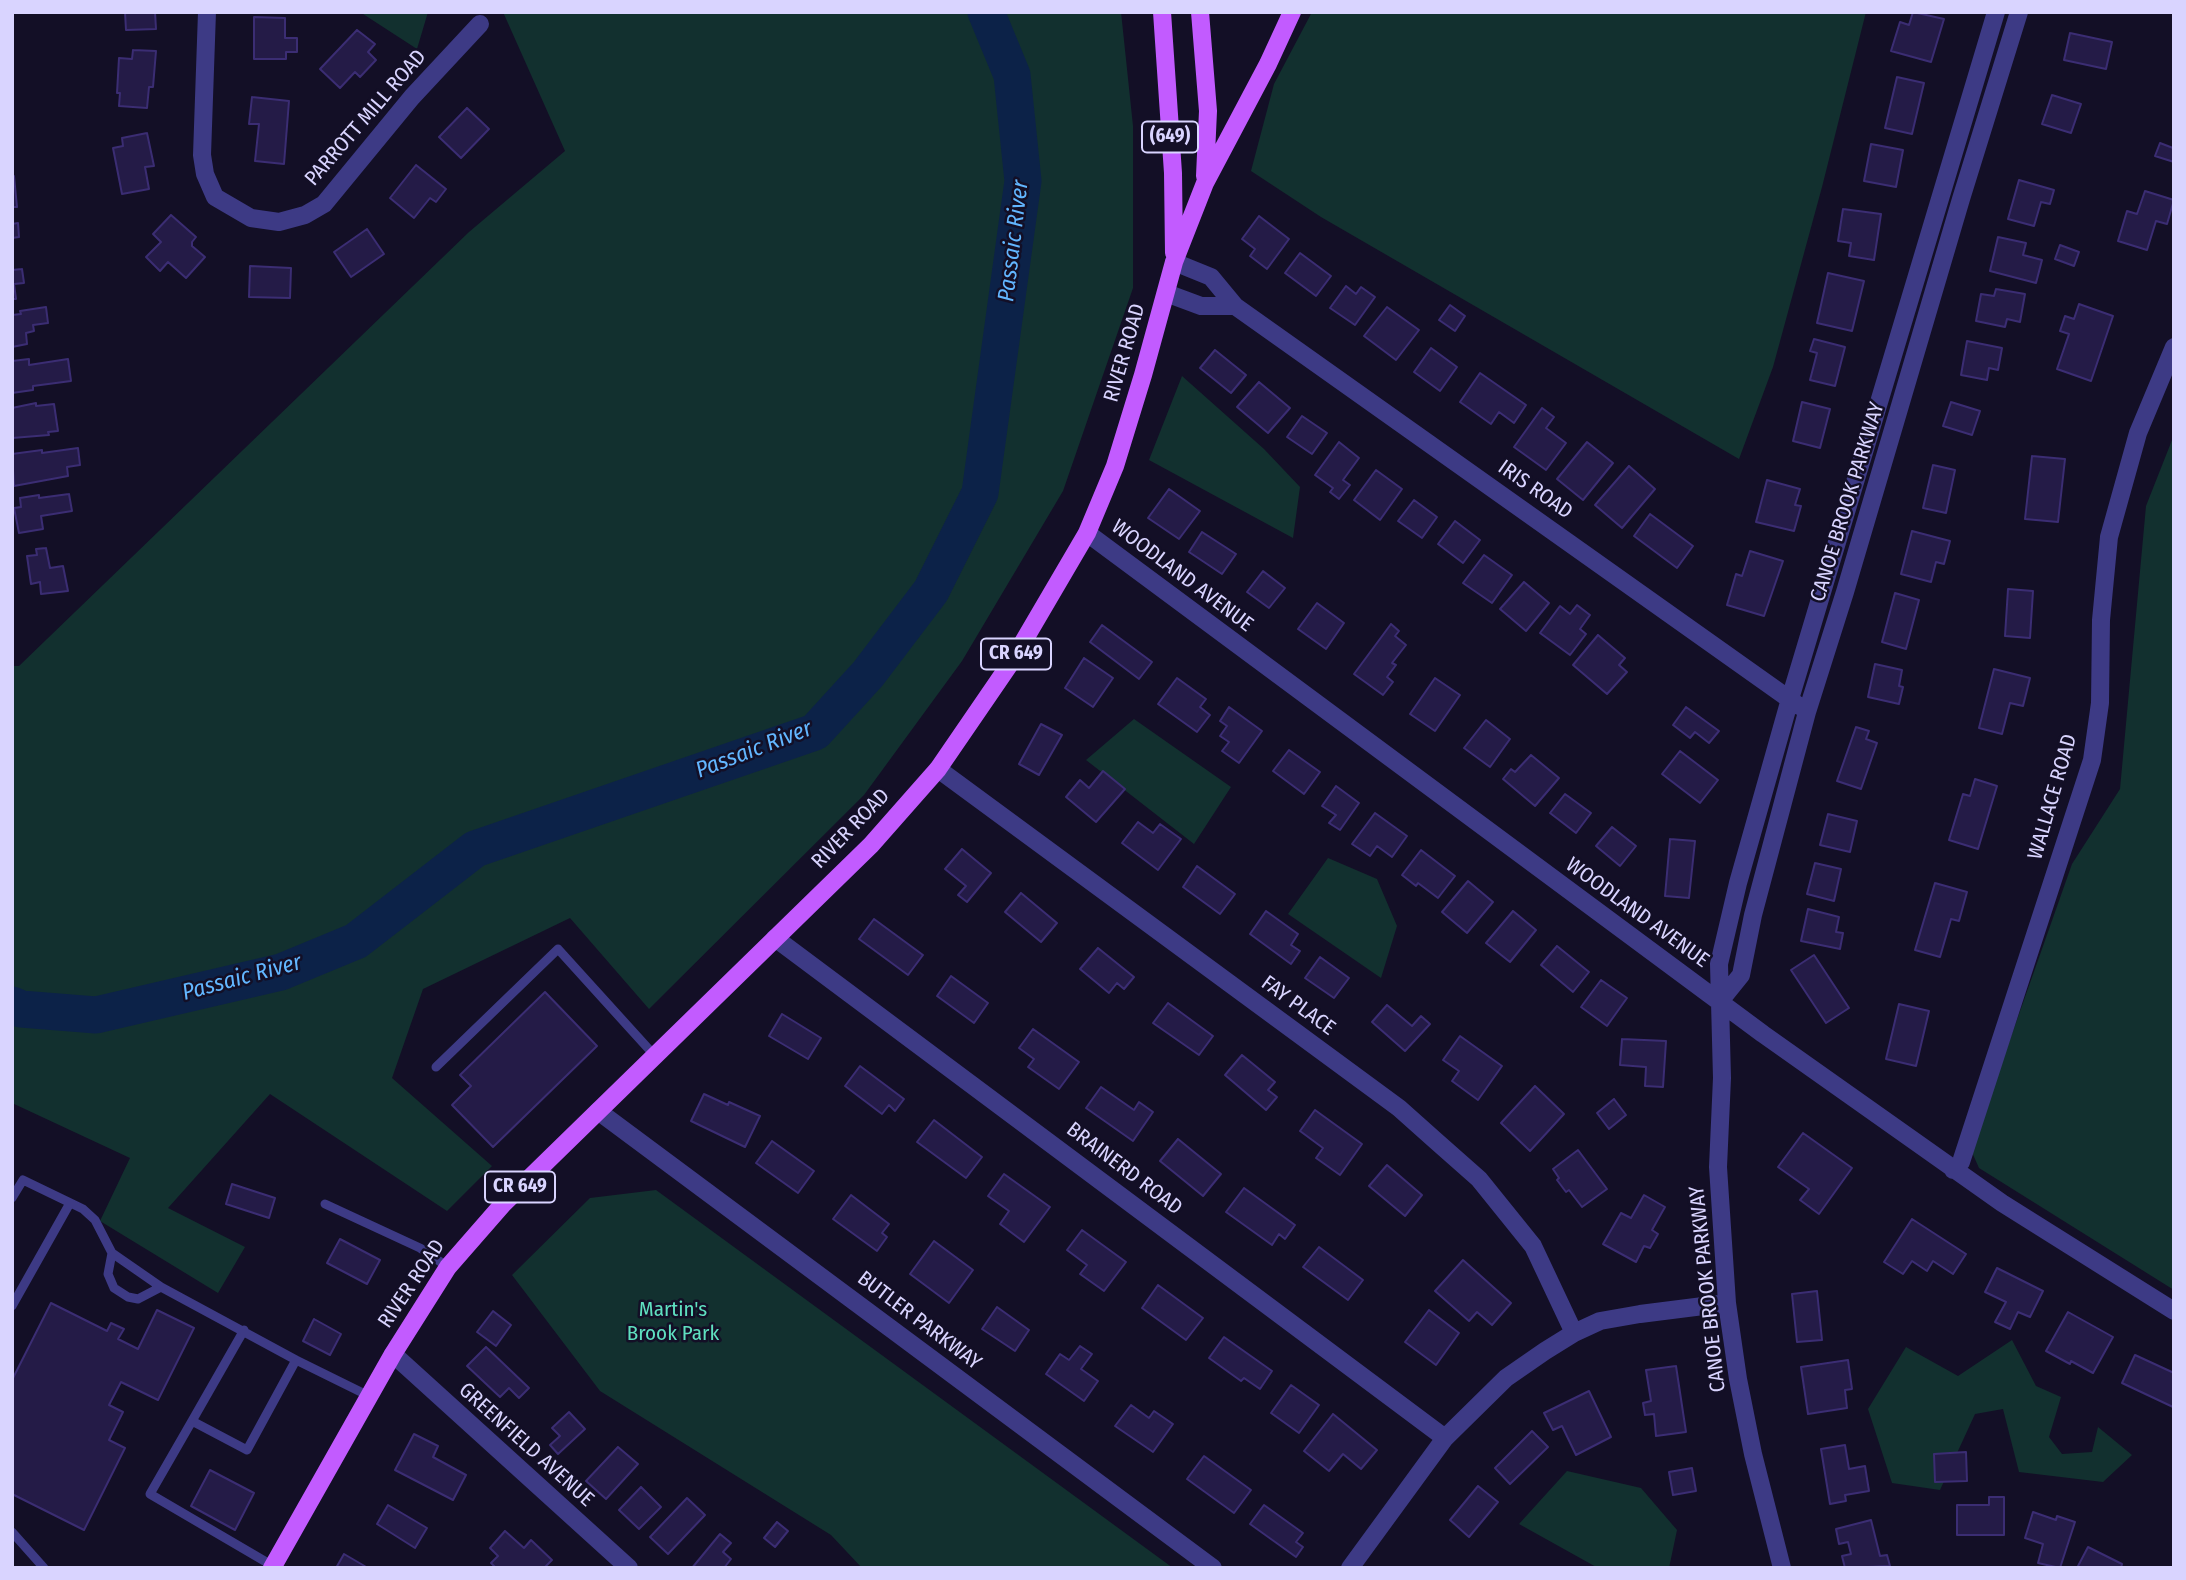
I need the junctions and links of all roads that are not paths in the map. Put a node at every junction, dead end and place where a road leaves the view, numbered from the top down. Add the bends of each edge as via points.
1 (207, 12) edge
2 (1162, 12) edge
3 (1200, 12) edge
4 (1292, 12) edge
5 (1996, 12) edge
6 (2019, 12) edge
7 (480, 24) dead end
8 (1205, 183) junction
9 (1174, 262) junction
10 (1166, 293) junction
11 (1236, 306) junction
12 (2174, 347) edge
13 (1087, 533) junction
14 (1790, 699) junction
15 (1807, 712) junction
16 (938, 769) junction
17 (775, 938) junction
18 (1720, 1001) junction
19 (655, 1056) junction
20 (436, 1067) dead end
21 (598, 1111) junction
22 (1954, 1170) junction
23 (12, 1198) edge
24 (70, 1203) junction
25 (325, 1204) dead end
26 (112, 1253) junction
27 (447, 1267) junction
28 (161, 1286) junction
29 (1727, 1303) junction
30 (12, 1306) edge
31 (2174, 1311) edge
32 (244, 1330) junction
33 (1574, 1333) junction
34 (393, 1354) junction
35 (296, 1360) junction
36 (369, 1396) junction
37 (192, 1421) junction
38 (1445, 1438) junction
39 (12, 1532) edge
40 (273, 1567) edge
41 (44, 1568) edge
42 (629, 1568) edge
43 (1213, 1568) edge
44 (1350, 1568) edge
45 (1782, 1568) edge

1 - 7 street, PARROTT MILL ROAD via 205,174 215,197 251,218 279,222 324,204 412,97
2 - 9 main road, (649)
3 - 8 main road, (649) via 1208,111
4 - 8 main road, RIVER ROAD / (649)
5 - 14 street, CANOE BROOK PARKWAY
6 - 15 street, CANOE BROOK PARKWAY
8 - 9 main road, RIVER ROAD / (649)
9 - 10 main road, RIVER ROAD / CR 649
9 - 11 street, IRIS ROAD via 1211,278
10 - 11 street via 1201,306
10 - 13 main road, RIVER ROAD / CR 649 via 1115,466
11 - 14 street, IRIS ROAD
12 - 22 street, WALLACE ROAD via 2138,433 2109,537 2100,703 2092,760 1961,1162
13 - 16 main road, RIVER ROAD / CR 649 via 1012,661
13 - 18 street, WOODLAND AVENUE
14 - 15 street, IRIS ROAD
14 - 18 street, CANOE BROOK PARKWAY via 1719,964
15 - 18 street, CANOE BROOK PARKWAY via 1752,915 1741,975
16 - 17 main road, RIVER ROAD / CR 649 via 871,845
16 - 33 street, FAY PLACE via 1399,1108 1479,1179 1533,1246
17 - 19 main road, RIVER ROAD / CR 649
17 - 38 street, BRAINERD ROAD
18 - 22 street, WOODLAND AVENUE
18 - 29 street, CANOE BROOK PARKWAY via 1718,1167
19 - 20 lane via 558,949
19 - 21 main road, RIVER ROAD / CR 649
21 - 27 main road, RIVER ROAD / CR 649 via 503,1204
21 - 43 street, BUTLER PARKWAY
22 - 31 street, WOODLAND AVENUE
23 - 24 lane via 23,1180
24 - 26 lane via 95,1220
24 - 30 lane
25 - 27 lane via 420,1248
26 - 28 lane
26 - 28 lane via 108,1274 114,1288 138,1300
27 - 34 main road, RIVER ROAD / CR 649
28 - 32 lane
29 - 33 street via 1600,1321
29 - 45 street, CANOE BROOK PARKWAY via 1748,1429
32 - 35 lane
32 - 37 lane
33 - 38 street via 1506,1378
34 - 36 main road, RIVER ROAD / CR 649
34 - 42 street, GREENFIELD AVENUE
35 - 36 lane
35 - 37 lane via 247,1450
36 - 40 main road, RIVER ROAD / CR 649
37 - 40 lane via 150,1494
38 - 44 street
39 - 41 lane

